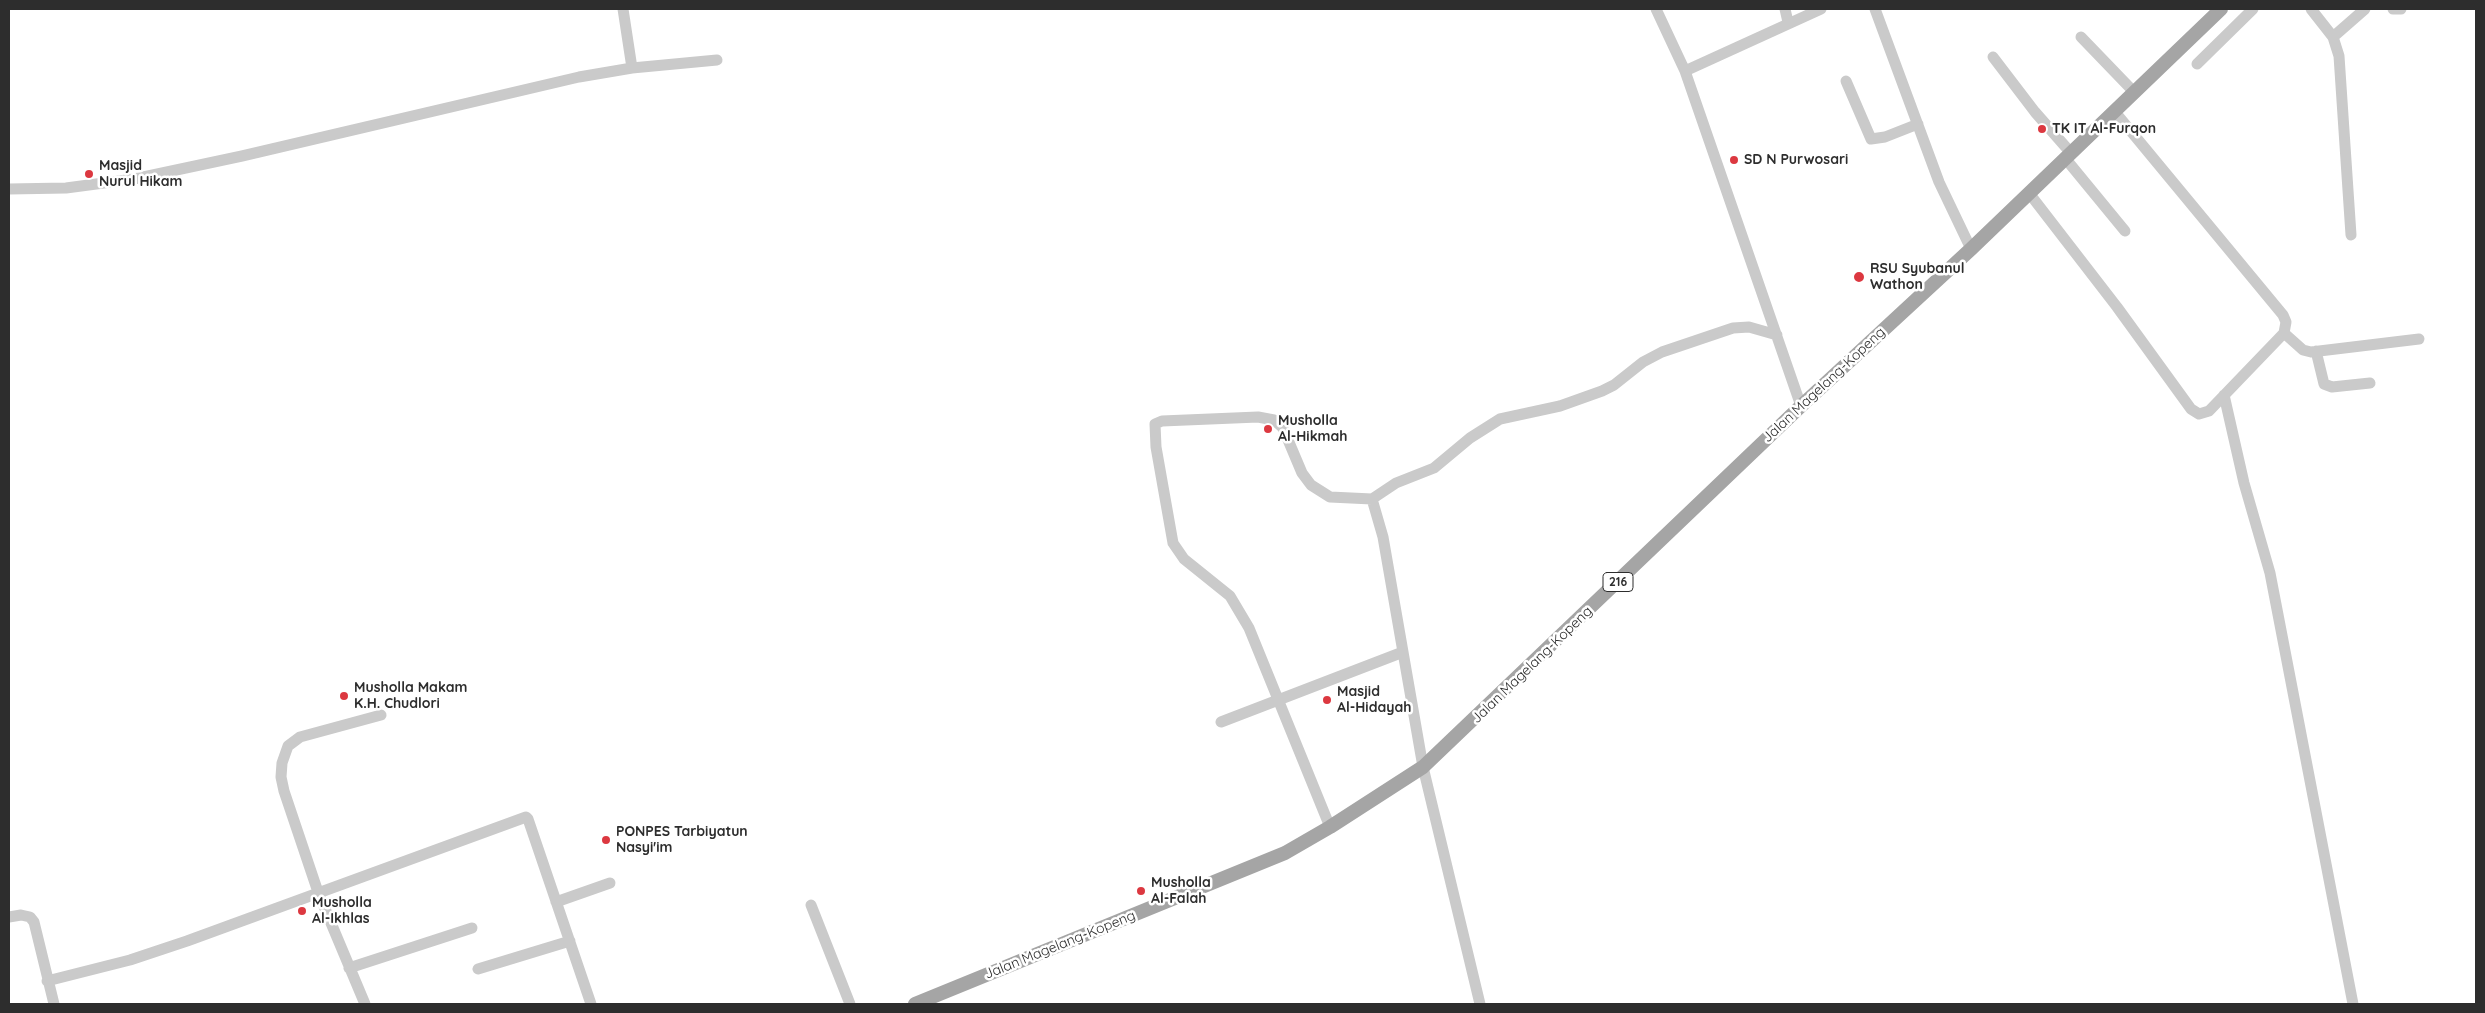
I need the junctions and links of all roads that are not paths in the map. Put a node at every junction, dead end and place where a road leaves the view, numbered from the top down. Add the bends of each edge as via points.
1 (623, 9) edge
2 (1656, 9) edge
3 (1784, 9) edge
4 (1821, 9) edge
5 (1875, 9) edge
6 (2221, 9) edge
7 (2253, 9) edge
8 (2311, 9) edge
9 (2365, 9) edge
10 (2392, 9) edge
11 (2401, 9) edge
12 (1788, 22) junction
13 (2081, 37) dead end
14 (2333, 37) junction
15 (1993, 57) dead end
16 (717, 60) dead end
17 (2197, 64) dead end
18 (632, 68) junction
19 (1685, 70) junction
20 (1846, 81) dead end
21 (2134, 92) junction
22 (2115, 112) junction
23 (1918, 124) junction
24 (2068, 156) junction
25 (9, 189) edge
26 (2029, 193) junction
27 (2124, 231) dead end
28 (2350, 235) dead end
29 (1970, 249) junction
30 (2284, 333) junction
31 (1777, 335) junction
32 (2420, 338) dead end
33 (2316, 351) junction
34 (2370, 383) dead end
35 (2224, 395) junction
36 (1801, 406) junction
37 (1372, 499) junction
38 (1403, 652) junction
39 (1277, 699) junction
40 (381, 715) dead end
41 (1221, 722) dead end
42 (1423, 767) junction
43 (1330, 828) junction
44 (610, 883) dead end
45 (318, 892) junction
46 (556, 902) junction
47 (812, 905) dead end
48 (9, 917) edge
49 (472, 928) dead end
50 (570, 941) junction
51 (349, 968) junction
52 (478, 969) dead end
53 (47, 981) junction
54 (54, 1004) edge
55 (365, 1004) edge
56 (591, 1004) edge
57 (850, 1004) edge
58 (915, 1004) edge
59 (1480, 1004) edge
60 (2353, 1004) edge

1 - 18 street
2 - 19 street
3 - 12 street
4 - 12 street
5 - 23 street
6 - 21 main road, Jalan Magelang-Kopeng / 216
7 - 17 street
8 - 14 street
9 - 14 street
10 - 11 street
12 - 19 street
13 - 21 street
14 - 28 street via 2339,56
15 - 24 street
16 - 18 street
18 - 25 street via 579,77 134,179 66,188
19 - 31 street
20 - 23 street via 1871,139
21 - 22 main road, Jalan Magelang-Kopeng / 216
22 - 24 main road, Jalan Magelang-Kopeng / 216
22 - 30 street via 2283,315 2286,322
23 - 29 street via 1939,182
24 - 26 main road, Jalan Magelang-Kopeng / 216
24 - 27 street
26 - 29 main road, Jalan Magelang-Kopeng / 216
26 - 35 street via 2117,306 2190,409 2204,414
29 - 36 main road, Jalan Magelang-Kopeng / 216
30 - 33 street via 2303,350
30 - 35 street
31 - 36 street
31 - 37 street via 1749,328 1733,328 1662,352 1602,391 1560,406 1500,419 1470,438 1434,468 1396,483
32 - 33 street
33 - 34 street via 2324,384 2332,387
35 - 60 street via 2244,483 2270,574
36 - 42 main road, Jalan Magelang-Kopeng / 216
37 - 38 street via 1383,537
37 - 39 street via 1330,497 1311,485 1302,473 1283,428 1274,420 1258,417 1162,421 1155,424 1173,543 1184,559 1230,596 1249,628
38 - 39 street
38 - 42 street
39 - 41 street
39 - 43 street
40 - 45 street via 300,737 284,752 284,791
42 - 43 main road, Jalan Magelang-Kopeng / 216
42 - 59 street
43 - 58 main road, Jalan Magelang-Kopeng / 216 via 1285,853
44 - 46 street
45 - 46 street via 526,817
45 - 51 street
45 - 53 street via 163,949
46 - 50 street
47 - 57 street
48 - 53 street via 21,915 30,917 34,922
49 - 51 street
50 - 52 street
50 - 56 street
51 - 55 street
53 - 54 street

